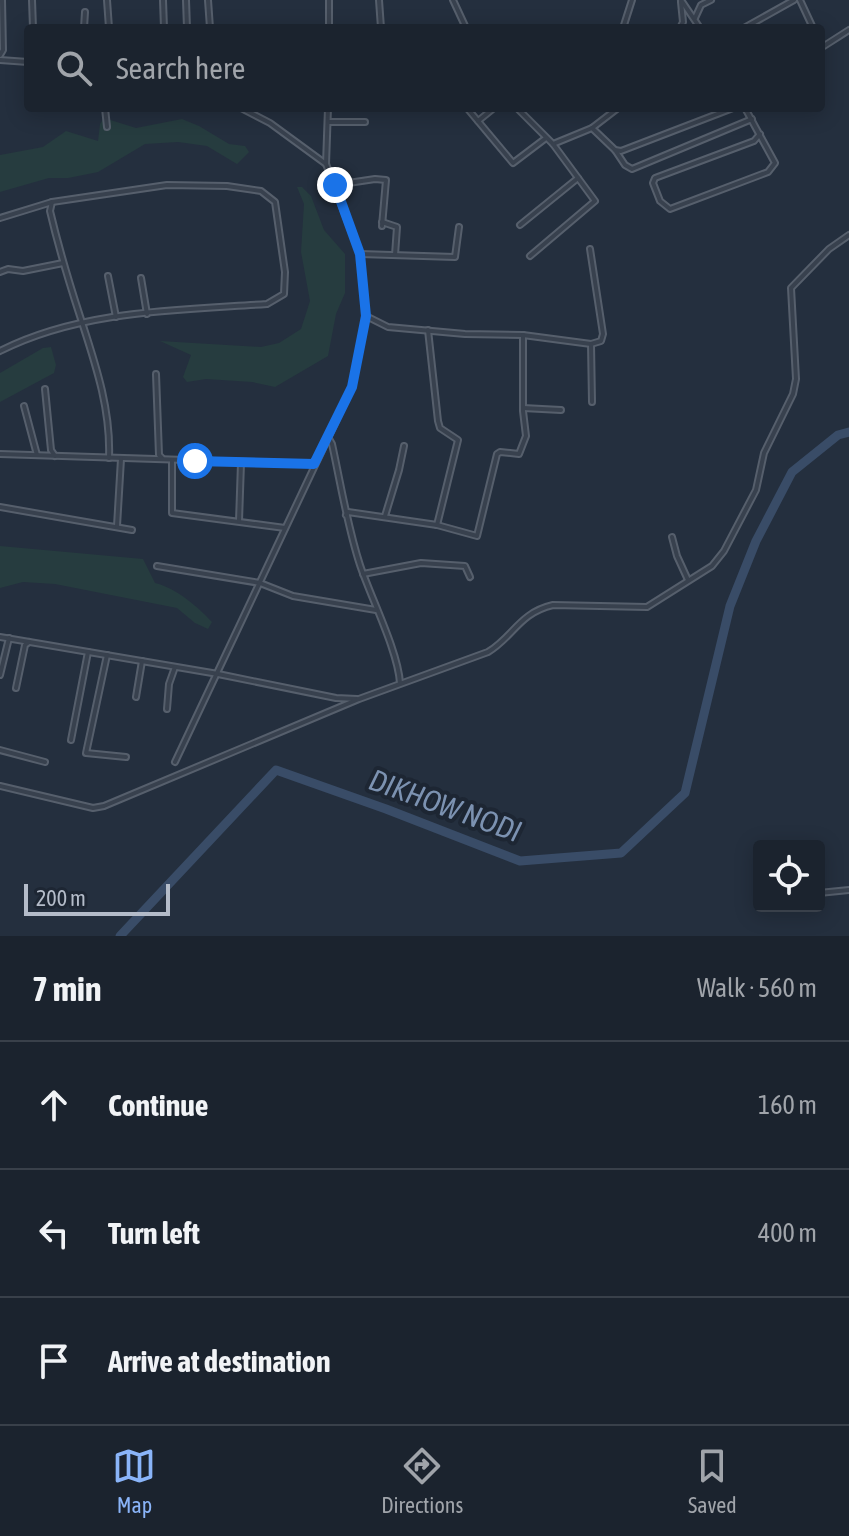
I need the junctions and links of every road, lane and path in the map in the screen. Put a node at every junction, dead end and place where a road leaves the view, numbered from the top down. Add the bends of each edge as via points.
1 (2, 0) edge
2 (32, 0) edge
3 (107, 0) edge
4 (163, 0) edge
5 (186, 0) edge
6 (208, 0) edge
7 (329, 0) edge
8 (379, 0) edge
9 (453, 0) edge
10 (632, 0) edge
11 (681, 0) edge
12 (711, 0) edge
13 (794, 0) edge
14 (800, 0) edge
15 (85, 12) dead end
16 (695, 19) junction
17 (33, 24) edge
18 (84, 24) edge
19 (109, 24) edge
20 (164, 24) edge
21 (187, 24) edge
22 (210, 24) edge
23 (329, 24) edge
24 (381, 24) edge
25 (464, 24) edge
26 (624, 24) edge
27 (682, 24) edge
28 (698, 24) edge
29 (751, 24) edge
30 (811, 24) edge
31 (849, 30) edge
32 (825, 45) edge
33 (0, 58) edge
34 (24, 61) edge
35 (105, 112) edge
36 (249, 112) edge
37 (328, 112) edge
38 (470, 112) edge
39 (489, 112) edge
40 (521, 112) edge
41 (613, 112) edge
42 (723, 112) edge
43 (748, 112) edge
44 (752, 119) junction
45 (478, 121) junction
46 (328, 122) junction
47 (365, 122) dead end
48 (107, 127) dead end
49 (592, 128) junction
50 (760, 134) junction
51 (546, 138) junction
52 (553, 144) junction
53 (615, 150) junction
54 (326, 164) junction
55 (578, 178) junction
56 (335, 185) junction
57 (52, 202) junction
58 (0, 218) edge
59 (520, 225) dead end
60 (459, 227) dead end
61 (849, 235) edge
62 (590, 249) dead end
63 (360, 254) junction
64 (395, 255) junction
65 (530, 256) dead end
66 (63, 263) junction
67 (0, 272) edge
68 (108, 276) dead end
69 (141, 278) dead end
70 (147, 314) junction
71 (366, 316) junction
72 (116, 317) junction
73 (82, 322) junction
74 (428, 329) junction
75 (523, 335) junction
76 (591, 344) junction
77 (0, 351) edge
78 (156, 374) dead end
79 (45, 389) dead end
80 (592, 402) dead end
81 (24, 406) dead end
82 (523, 408) junction
83 (561, 410) dead end
84 (327, 436) junction
85 (404, 446) dead end
86 (0, 454) edge
87 (37, 455) junction
88 (55, 456) junction
89 (109, 458) junction
90 (121, 458) junction
91 (163, 460) junction
92 (172, 460) junction
93 (241, 462) junction
94 (314, 464) junction
95 (0, 507) edge
96 (346, 515) junction
97 (385, 516) junction
98 (239, 521) junction
99 (437, 525) junction
100 (115, 527) junction
101 (285, 528) junction
102 (132, 530) dead end
103 (672, 537) dead end
104 (157, 566) dead end
105 (363, 574) junction
106 (470, 577) dead end
107 (688, 580) junction
108 (260, 583) junction
109 (376, 610) junction
110 (0, 637) edge
111 (9, 638) junction
112 (29, 642) junction
113 (88, 652) junction
114 (107, 655) junction
115 (142, 661) junction
116 (175, 667) junction
117 (218, 674) junction
118 (0, 675) edge
119 (400, 683) junction
120 (16, 688) dead end
121 (136, 697) dead end
122 (359, 699) junction
123 (167, 709) dead end
124 (71, 740) dead end
125 (0, 750) edge
126 (126, 757) dead end
127 (45, 762) dead end
128 (175, 762) dead end
129 (0, 786) edge
130 (849, 890) edge
131 (825, 892) edge

1 - 33 street
2 - 17 street
3 - 19 street
4 - 20 street
5 - 21 street
6 - 22 street
7 - 23 street
8 - 24 street
9 - 25 street
10 - 26 street
11 - 16 street
11 - 27 street
12 - 16 street via 701,5
13 - 29 street
14 - 30 street
15 - 18 street
16 - 28 street
31 - 32 street
33 - 34 street
35 - 48 street
36 - 54 street
37 - 46 street
38 - 45 street
39 - 45 street
40 - 51 street
41 - 49 street
42 - 53 street
43 - 44 street
44 - 50 street
44 - 53 street via 632,169
45 - 51 street via 513,163
46 - 47 street
46 - 54 street
49 - 52 street
49 - 53 street
50 - 50 street via 775,163 768,172 678,207 670,209 660,201 655,178 754,141
51 - 52 street
52 - 55 street
54 - 56 street
55 - 59 street
55 - 65 street via 595,201
56 - 63 street
56 - 64 street via 386,180 382,224 397,227
57 - 58 street
57 - 66 street
57 - 70 street via 167,185 261,191 275,202 284,294 267,304
60 - 64 street via 455,257
61 - 107 street via 791,288 793,394 731,541 712,566
62 - 76 street via 603,334 601,341
63 - 64 street
63 - 71 street
66 - 67 street
66 - 73 street
68 - 72 street
69 - 70 street
70 - 72 street
71 - 74 street via 388,327
71 - 84 street via 352,387
72 - 73 street
73 - 77 street
73 - 89 street via 106,404
74 - 75 street
74 - 99 street via 438,421 458,440
75 - 76 street
75 - 82 street
76 - 80 street
78 - 91 street
79 - 88 street
81 - 87 street
82 - 83 street
82 - 99 street via 526,438 519,454 497,454 477,536
84 - 94 street
84 - 96 street
85 - 97 street
86 - 87 street
87 - 88 street
88 - 89 street
89 - 90 street
90 - 91 street
90 - 100 street
91 - 92 street
92 - 93 street
92 - 98 street via 172,513
93 - 94 street
93 - 98 street
94 - 101 street
95 - 100 street
96 - 97 street
96 - 105 street
97 - 99 street
98 - 101 street
100 - 102 street
101 - 108 street
103 - 107 street
104 - 108 street
105 - 106 street via 421,563 465,566
105 - 109 street
107 - 119 street via 647,607 539,608 488,652
108 - 109 street via 293,596
108 - 117 street
109 - 119 street
110 - 111 street
111 - 112 street
111 - 118 street
112 - 113 street
112 - 120 street
113 - 114 street
113 - 124 street
114 - 115 street
114 - 126 street via 86,753
115 - 116 street
115 - 121 street
116 - 117 street
116 - 123 street
117 - 122 street
117 - 128 street
119 - 122 street
122 - 129 street via 104,806 93,808
125 - 127 street
130 - 131 street

